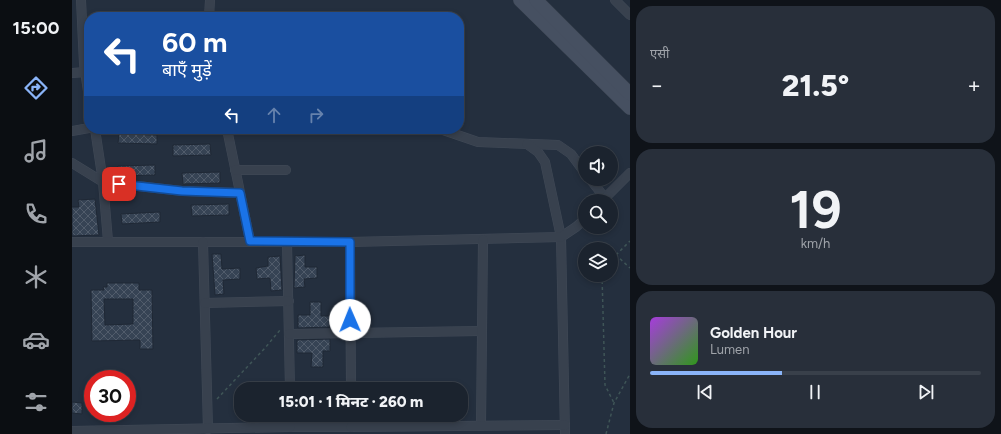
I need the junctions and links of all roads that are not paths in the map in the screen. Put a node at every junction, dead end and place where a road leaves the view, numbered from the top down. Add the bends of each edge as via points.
1 (81, 0) edge
2 (210, 0) edge
3 (520, 0) edge
4 (536, 0) edge
5 (615, 0) edge
6 (209, 12) edge
7 (630, 15) edge
8 (84, 43) edge
9 (84, 72) edge
10 (72, 73) edge
11 (630, 94) edge
12 (630, 108) edge
13 (84, 129) edge
14 (72, 131) edge
15 (96, 134) edge
16 (228, 134) edge
17 (455, 134) edge
18 (527, 144) junction
19 (72, 163) edge
20 (578, 165) edge
21 (235, 170) junction
22 (286, 170) dead end
23 (630, 173) edge
24 (103, 182) junction
25 (240, 193) junction
26 (610, 194) edge
27 (578, 226) edge
28 (561, 237) junction
29 (483, 240) junction
30 (108, 241) junction
31 (250, 241) junction
32 (72, 242) edge
33 (203, 242) junction
34 (287, 242) junction
35 (350, 242) junction
36 (289, 301) junction
37 (205, 303) junction
38 (481, 331) junction
39 (289, 334) junction
40 (350, 334) junction
41 (290, 382) edge
42 (351, 382) edge
43 (290, 422) edge
44 (351, 422) edge
45 (481, 426) junction
46 (290, 427) junction
47 (351, 427) junction
48 (208, 429) junction
49 (565, 429) edge
50 (72, 431) edge
51 (220, 431) edge
52 (279, 431) edge
53 (139, 432) edge

1 - 8 street
2 - 6 street
3 - 12 main road
4 - 11 main road
5 - 7 street
9 - 10 street
13 - 14 street
15 - 24 street
16 - 21 street
17 - 18 street via 478,142
18 - 20 street via 549,144 564,148
18 - 28 street via 538,152 545,162
19 - 24 street
21 - 22 street
21 - 25 street
23 - 26 street
24 - 25 street via 182,191
24 - 30 street
25 - 31 street
27 - 28 street
28 - 29 street
28 - 49 street
29 - 35 street
29 - 38 street
30 - 32 street
30 - 33 street
31 - 33 street
31 - 34 street
33 - 37 street
34 - 35 street
34 - 36 street
35 - 40 street
36 - 37 street
36 - 39 street
37 - 48 street
38 - 40 street
38 - 45 street
39 - 40 street
39 - 41 street
40 - 42 street
43 - 46 street
44 - 47 street
45 - 47 street
45 - 49 street
46 - 47 street
46 - 52 street
48 - 51 street
48 - 53 street
50 - 53 street
51 - 52 street

